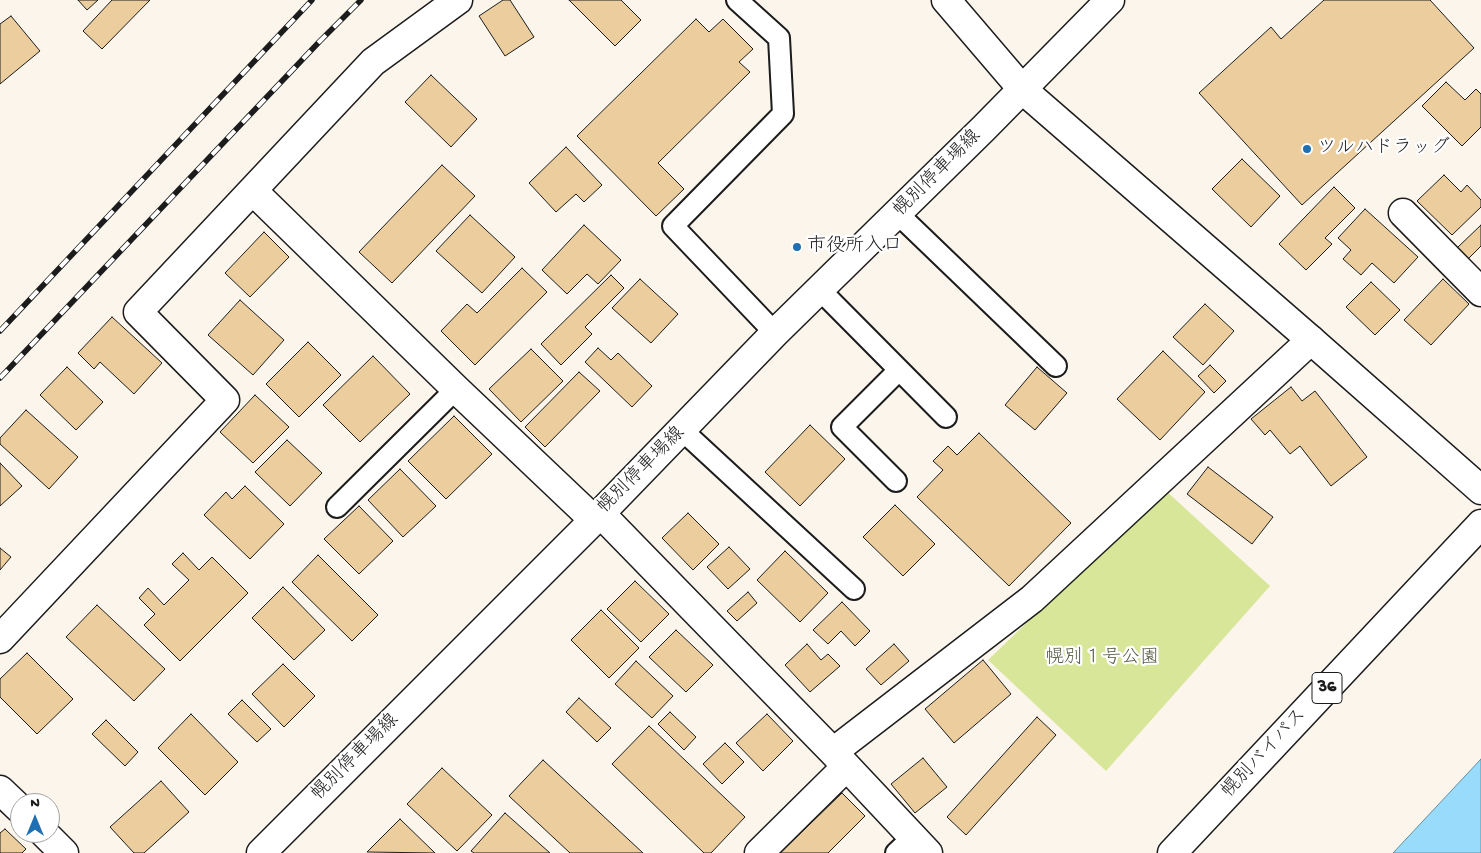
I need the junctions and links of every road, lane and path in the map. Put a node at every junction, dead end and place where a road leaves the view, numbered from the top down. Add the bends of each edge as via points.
1 (458, 0) edge
2 (738, 0) edge
3 (946, 0) edge
4 (1110, 0) edge
5 (1023, 90) junction
6 (253, 191) junction
7 (1403, 213) dead end
8 (898, 214) junction
9 (820, 290) junction
10 (1481, 292) edge
11 (775, 333) junction
12 (1311, 340) junction
13 (1056, 366) dead end
14 (899, 370) junction
15 (456, 389) junction
16 (946, 417) dead end
17 (682, 430) junction
18 (896, 481) dead end
19 (1481, 490) edge
20 (337, 508) dead end
21 (597, 516) junction
22 (1481, 524) edge
23 (854, 589) dead end
24 (0, 639) edge
25 (840, 759) junction
26 (0, 790) edge
27 (10, 800) edge
28 (54, 843) edge
29 (912, 848) edge
30 (64, 853) edge
31 (261, 853) edge
32 (759, 853) edge
33 (1172, 853) edge

1 - 6 main road via 373,62
2 - 11 lane via 779,38 783,114 673,226
3 - 5 main road
4 - 5 main road, 幌別停車場線
5 - 8 main road, 幌別停車場線
5 - 12 main road
6 - 15 main road
6 - 24 main road via 138,312 225,400
7 - 10 main road
8 - 9 main road, 幌別停車場線
8 - 13 lane
9 - 11 main road, 幌別停車場線
9 - 14 lane
11 - 17 main road, 幌別停車場線
12 - 19 main road
12 - 25 main road via 1032,599
14 - 16 lane
14 - 18 lane via 842,427
15 - 20 lane
15 - 21 main road
17 - 21 main road, 幌別停車場線
17 - 23 lane
21 - 25 main road
21 - 31 main road, 幌別停車場線
22 - 33 main road, 幌別バイパス / 36
25 - 29 main road
25 - 32 main road
26 - 27 main road
28 - 30 main road

